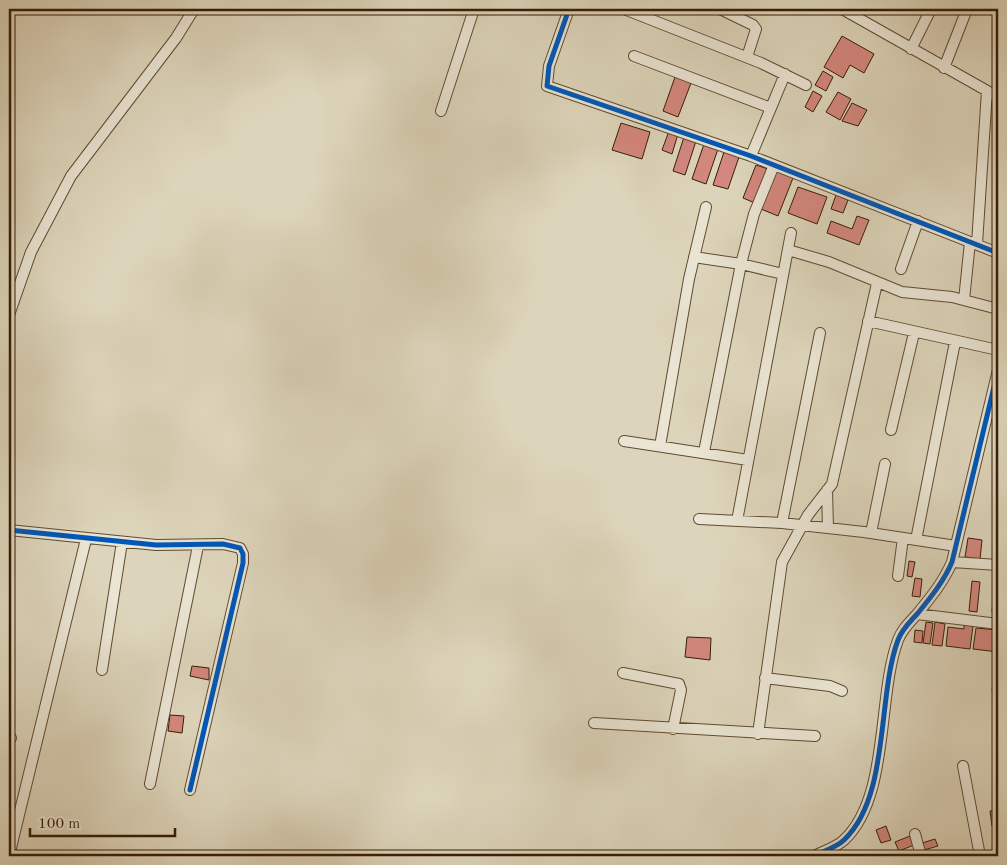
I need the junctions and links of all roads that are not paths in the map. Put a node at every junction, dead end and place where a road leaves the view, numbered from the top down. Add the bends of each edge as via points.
1 (194, 9) edge
2 (474, 9) edge
3 (569, 9) edge
4 (624, 9) edge
5 (720, 9) edge
6 (842, 9) edge
7 (931, 9) edge
8 (967, 9) edge
9 (911, 49) junction
10 (634, 56) dead end
11 (748, 57) junction
12 (944, 68) junction
13 (785, 74) junction
14 (806, 85) dead end
15 (987, 91) junction
16 (998, 97) edge
17 (772, 108) junction
18 (441, 111) dead end
19 (751, 156) junction
20 (774, 165) junction
21 (706, 207) dead end
22 (918, 222) junction
23 (791, 233) dead end
24 (974, 243) junction
25 (788, 250) junction
26 (998, 253) edge
27 (694, 257) junction
28 (741, 264) junction
29 (901, 269) dead end
30 (783, 274) junction
31 (877, 283) junction
32 (964, 300) junction
33 (998, 309) edge
34 (9, 315) edge
35 (868, 321) junction
36 (820, 333) dead end
37 (914, 333) junction
38 (955, 342) junction
39 (998, 350) edge
40 (998, 370) edge
41 (891, 430) dead end
42 (624, 441) dead end
43 (660, 446) junction
44 (704, 452) junction
45 (748, 460) junction
46 (885, 464) dead end
47 (827, 490) junction
48 (699, 519) dead end
49 (737, 521) junction
50 (782, 523) junction
51 (803, 526) junction
52 (828, 528) junction
53 (9, 530) edge
54 (871, 533) junction
55 (903, 538) junction
56 (86, 539) junction
57 (916, 540) junction
58 (122, 542) junction
59 (198, 546) junction
60 (956, 546) junction
61 (952, 562) junction
62 (998, 565) edge
63 (898, 576) dead end
64 (917, 614) junction
65 (998, 624) edge
66 (102, 670) dead end
67 (623, 673) dead end
68 (765, 678) junction
69 (842, 691) dead end
70 (594, 723) dead end
71 (673, 729) junction
72 (758, 734) junction
73 (815, 736) dead end
74 (963, 766) dead end
75 (150, 784) dead end
76 (190, 790) dead end
77 (915, 834) dead end
78 (9, 856) edge
79 (814, 856) edge
80 (921, 856) edge
81 (980, 856) edge

1 - 34 street via 176,38 71,176 31,252
2 - 18 street
3 - 19 street via 549,66 547,86
4 - 11 street
5 - 11 street via 756,29
6 - 9 street
7 - 9 street
8 - 12 street
9 - 12 street
10 - 17 street
11 - 13 street
12 - 15 street
13 - 14 street
13 - 17 street
15 - 16 street
15 - 24 street
17 - 19 street
19 - 20 street
20 - 22 street
20 - 28 street via 754,214
21 - 27 street
22 - 24 street
22 - 29 street
23 - 25 street
24 - 26 street
24 - 32 street
25 - 30 street
25 - 31 street via 829,262
27 - 28 street
27 - 43 street
28 - 30 street
28 - 44 street
30 - 45 street
31 - 32 street via 902,292
31 - 35 street
32 - 33 street
35 - 37 street
35 - 47 street via 834,476
36 - 50 street
37 - 38 street
37 - 41 street
38 - 39 street
38 - 57 street
40 - 60 street
42 - 43 street
43 - 44 street
44 - 45 street
45 - 49 street
46 - 54 street
47 - 51 street
47 - 52 street
48 - 49 street
49 - 50 street
50 - 51 street
51 - 52 street
51 - 68 street via 782,562
52 - 54 street
53 - 56 street
54 - 55 street
55 - 57 street
55 - 63 street
56 - 58 street
56 - 78 street
57 - 60 street
58 - 59 street
58 - 66 street
59 - 75 street
59 - 76 street via 234,545 243,554
60 - 61 street
61 - 62 street
61 - 64 street via 945,577
64 - 65 street
64 - 79 street via 904,628 894,651 869,799 857,827 842,842
67 - 71 street via 679,684 681,690
68 - 69 street via 824,685
68 - 72 street
70 - 71 street
71 - 72 street
72 - 73 street
74 - 81 street
77 - 80 street

